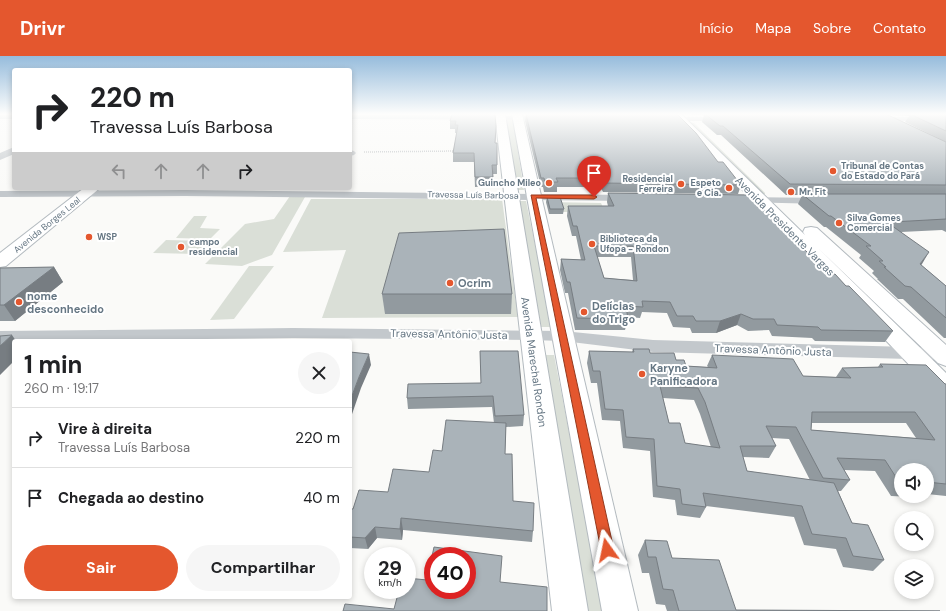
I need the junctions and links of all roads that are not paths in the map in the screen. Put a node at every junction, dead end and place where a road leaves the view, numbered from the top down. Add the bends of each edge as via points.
1 (512, 140) edge
2 (705, 140) edge
3 (710, 140) edge
4 (12, 150) edge
5 (0, 151) edge
6 (12, 151) edge
7 (0, 157) edge
8 (89, 191) edge
9 (0, 194) edge
10 (522, 196) junction
11 (643, 198) edge
12 (736, 200) edge
13 (833, 200) edge
14 (760, 201) junction
15 (778, 201) junction
16 (0, 262) edge
17 (530, 335) junction
18 (0, 336) edge
19 (563, 336) junction
20 (913, 354) junction
21 (945, 356) edge
22 (946, 388) edge
23 (570, 611) edge
24 (620, 611) edge

1 - 10 street, Avenida Marechal Rondon
2 - 14 street, Avenida Presidente Vargas
3 - 15 street, Avenida Presidente Vargas
4 - 5 street
6 - 7 street
8 - 9 street, Travessa Luís Barbosa
8 - 10 street, Travessa Luís Barbosa
8 - 16 street, Avenida Borges Leal
10 - 11 street, Travessa Luís Barbosa
10 - 17 street, Avenida Marechal Rondon
10 - 19 street, Avenida Marechal Rondon
12 - 14 street
13 - 15 street
14 - 15 street
14 - 20 street, Avenida Presidente Vargas
15 - 21 street, Avenida Presidente Vargas
17 - 18 street, Travessa Antônio Justa via 294,333
17 - 19 street, Travessa Antônio Justa
17 - 23 street, Avenida Marechal Rondon
19 - 20 street, Travessa Antônio Justa via 653,346
19 - 24 street, Avenida Marechal Rondon
20 - 21 street, Travessa Antônio Justa
20 - 22 street, Avenida Presidente Vargas

